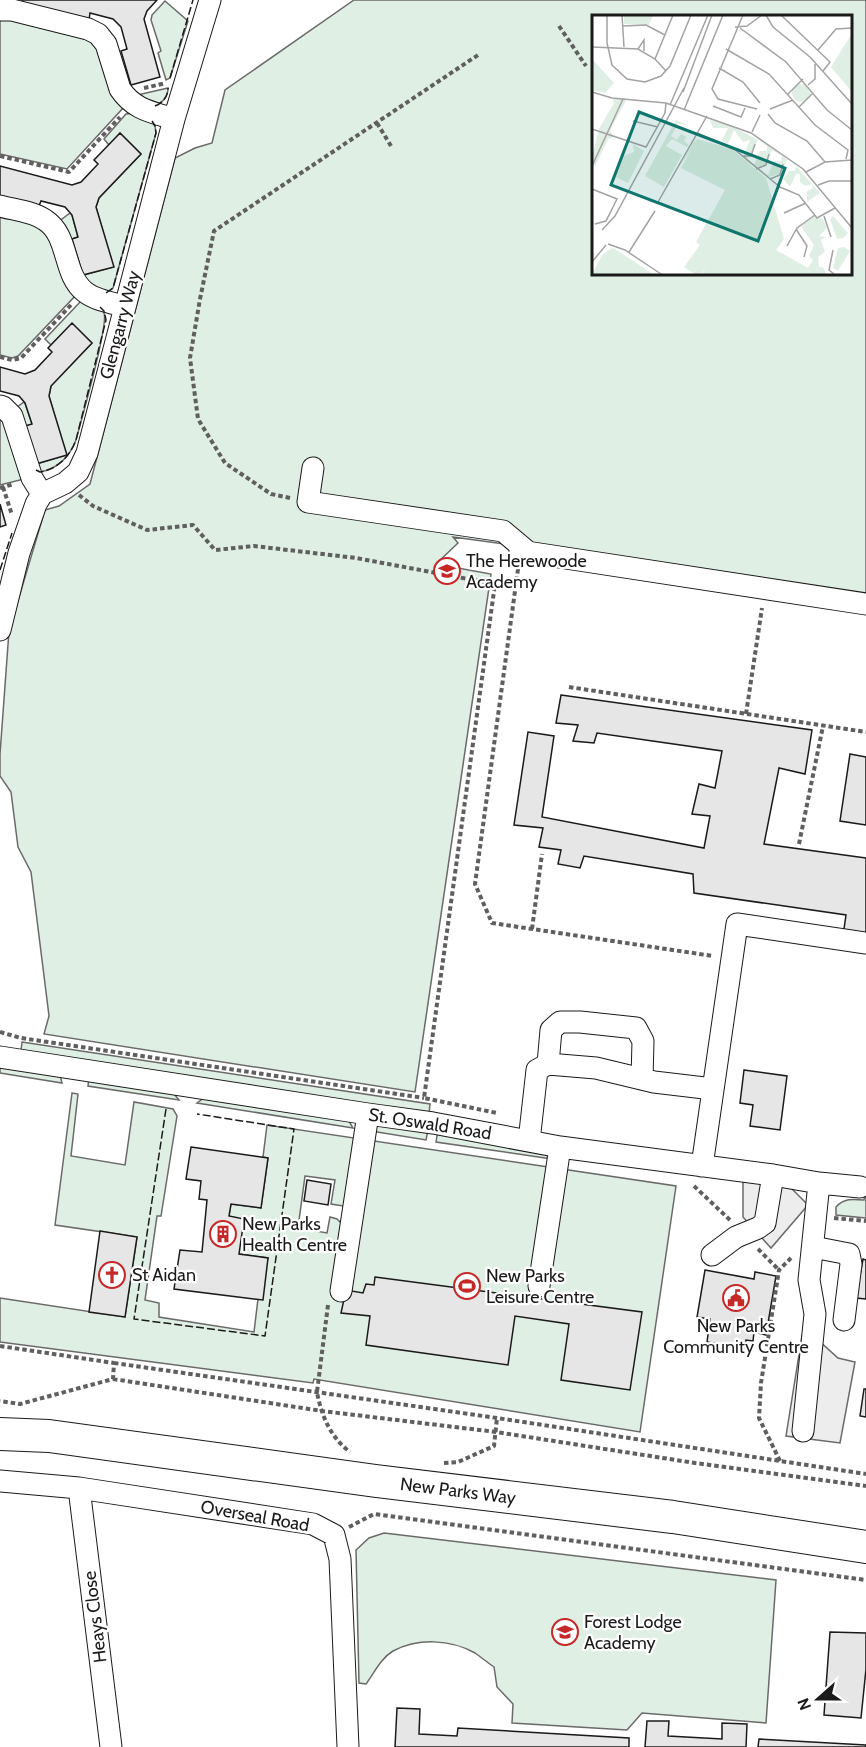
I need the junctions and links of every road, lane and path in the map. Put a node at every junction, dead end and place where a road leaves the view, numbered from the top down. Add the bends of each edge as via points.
1 (210, 0) edge
2 (0, 10) edge
3 (559, 26) dead end
4 (478, 55) dead end
5 (586, 66) dead end
6 (133, 103) junction
7 (174, 119) junction
8 (377, 123) junction
9 (391, 146) dead end
10 (0, 156) edge
11 (0, 206) edge
12 (84, 292) junction
13 (124, 306) junction
14 (0, 357) edge
15 (0, 406) edge
16 (313, 468) dead end
17 (65, 483) junction
18 (3, 487) dead end
19 (42, 494) junction
20 (308, 502) junction
21 (13, 519) dead end
22 (524, 551) junction
23 (866, 604) edge
24 (762, 605) dead end
25 (0, 630) edge
26 (569, 687) dead end
27 (746, 714) junction
28 (823, 726) junction
29 (866, 732) edge
30 (799, 844) dead end
31 (542, 854) dead end
32 (532, 929) junction
33 (866, 943) edge
34 (732, 958) junction
35 (0, 1032) edge
36 (0, 1057) edge
37 (548, 1064) junction
38 (642, 1079) junction
39 (713, 1089) junction
40 (424, 1098) junction
41 (368, 1114) junction
42 (529, 1135) junction
43 (560, 1147) junction
44 (702, 1166) junction
45 (772, 1175) junction
46 (819, 1183) junction
47 (685, 1185) dead end
48 (860, 1187) dead end
49 (817, 1216) junction
50 (866, 1221) edge
51 (743, 1234) junction
52 (813, 1247) junction
53 (712, 1255) dead end
54 (858, 1255) edge
55 (792, 1256) dead end
56 (779, 1270) junction
57 (539, 1286) dead end
58 (334, 1295) joint
59 (844, 1320) dead end
60 (0, 1346) edge
61 (114, 1363) junction
62 (113, 1379) junction
63 (317, 1392) junction
64 (0, 1401) edge
65 (322, 1411) junction
66 (497, 1418) junction
67 (0, 1422) edge
68 (803, 1431) dead end
69 (496, 1432) junction
70 (0, 1434) edge
71 (49, 1436) junction
72 (356, 1457) dead end
73 (780, 1461) junction
74 (435, 1464) dead end
75 (866, 1474) edge
76 (0, 1481) edge
77 (866, 1486) edge
78 (79, 1488) junction
79 (334, 1535) junction
80 (866, 1547) edge
81 (866, 1580) edge
82 (111, 1747) edge
83 (348, 1747) edge

1 - 7 street, Glengarry Way
2 - 6 street via 98,34 106,44 120,89
3 - 5 path
4 - 8 path
6 - 7 street via 140,109
6 - 10 path via 69,172
7 - 13 street, Glengarry Way
8 - 9 path
8 - 20 path via 214,231 200,299 190,358 198,419 225,463 271,495
11 - 12 street via 36,215 54,227 74,278
12 - 13 street
12 - 14 path via 21,358
13 - 17 street, Glengarry Way via 87,453 78,472
15 - 19 street via 12,416 32,477
16 - 20 street
17 - 19 street, Glengarry Way
17 - 40 path via 93,506 147,530 193,525 215,550 254,546 356,558 495,584
18 - 21 path
19 - 25 street via 19,553
20 - 22 street via 503,531
22 - 23 street
22 - 32 path via 475,884 492,924
24 - 27 path
26 - 27 path
27 - 28 path
28 - 29 path
28 - 30 path
31 - 32 path
32 - 34 path
33 - 34 street via 737,924
34 - 39 street
35 - 40 path
36 - 41 street, St. Oswald Road
37 - 38 street via 596,1068
37 - 38 street via 551,1029 560,1022 636,1028 643,1041
37 - 42 street via 537,1070
38 - 39 street
39 - 44 street
40 - 42 path via 504,1114
41 - 42 street, St. Oswald Road
41 - 58 street
42 - 43 street, St. Oswald Road
43 - 44 street, St. Oswald Road
43 - 57 street
44 - 45 street, St. Oswald Road
45 - 46 street, St. Oswald Road
45 - 51 street via 765,1223
46 - 48 street, St. Oswald Road
46 - 49 street
47 - 51 path via 696,1187
49 - 50 path
49 - 52 street
51 - 53 street
51 - 56 path
52 - 54 street
52 - 68 street via 809,1280 815,1314
54 - 59 street via 851,1264
55 - 56 path
56 - 73 path via 759,1418
58 - 63 path
60 - 61 path
61 - 62 path
61 - 63 path
62 - 64 path via 20,1404
62 - 65 path
63 - 65 path
63 - 66 path
65 - 69 path
65 - 72 path via 340,1444
66 - 69 path
66 - 73 path
67 - 71 highway, New Parks Way
69 - 74 path via 494,1446 458,1461
69 - 77 path
70 - 71 highway, New Parks Way
71 - 80 highway, New Parks Way via 673,1517
73 - 75 path
76 - 78 street, Overseal Road
78 - 79 street, Overseal Road via 313,1524
78 - 82 street, Heays Close
79 - 81 path via 374,1514
79 - 83 street, Overseal Road via 340,1559

